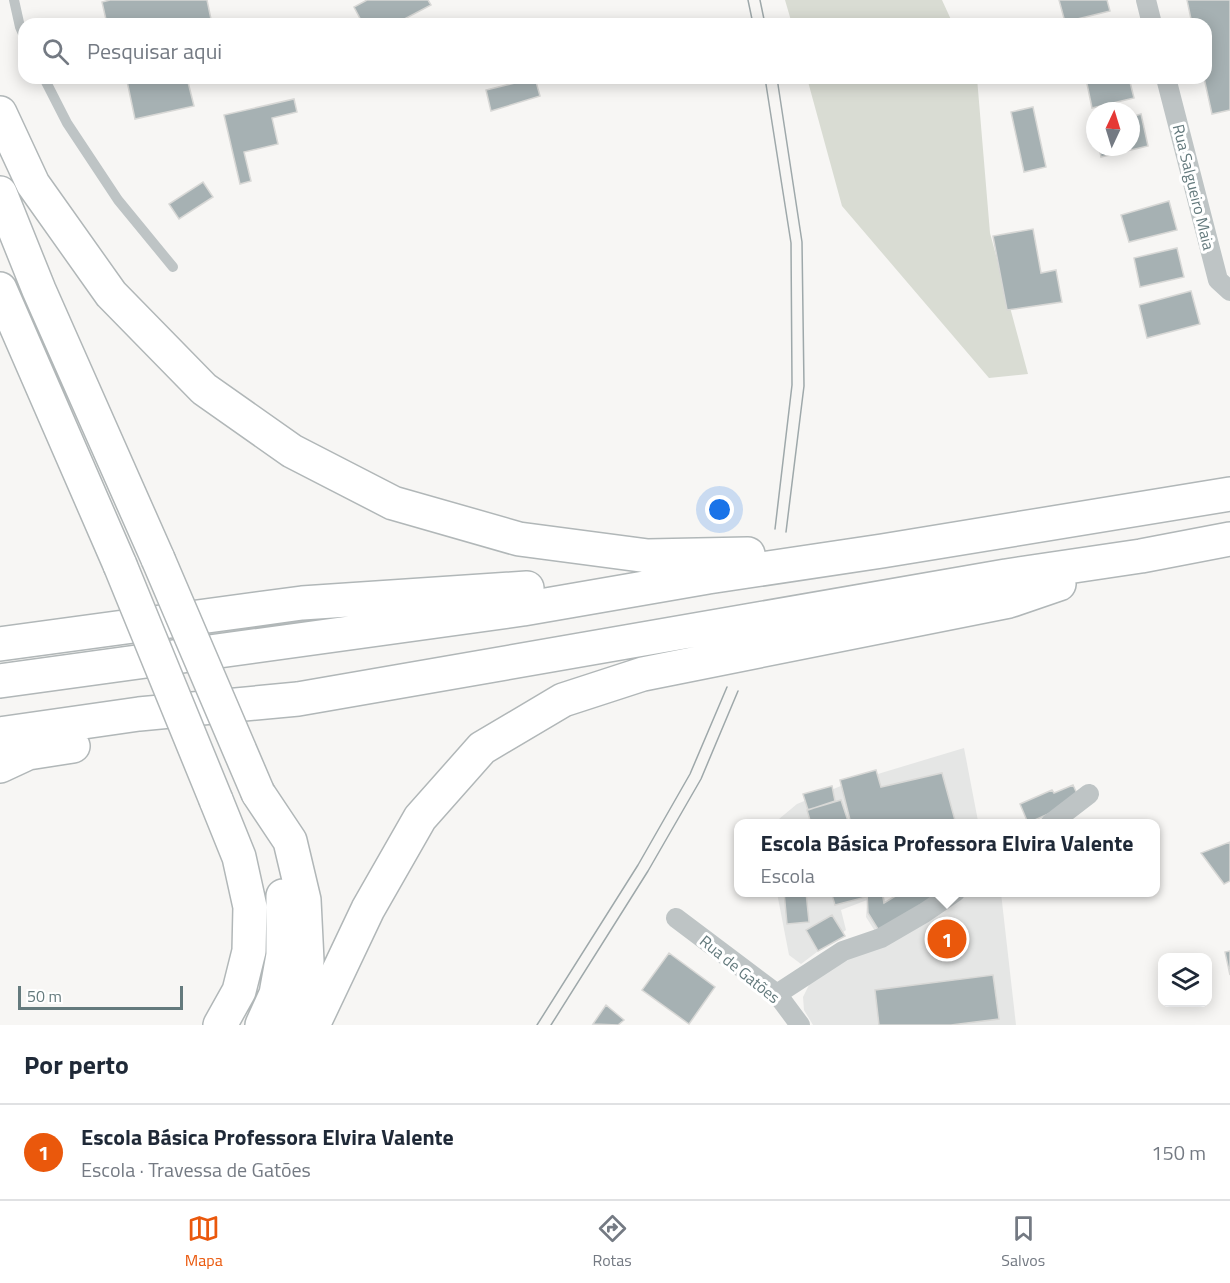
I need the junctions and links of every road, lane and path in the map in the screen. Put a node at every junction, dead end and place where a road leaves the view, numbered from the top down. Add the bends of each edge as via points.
1 (14, 0) edge
2 (1146, 0) edge
3 (18, 18) edge
4 (1150, 18) edge
5 (47, 84) edge
6 (1168, 84) edge
7 (0, 113) edge
8 (0, 193) edge
9 (173, 267) dead end
10 (0, 289) edge
11 (1230, 291) edge
12 (1230, 495) edge
13 (1230, 539) edge
14 (882, 551) junction
15 (1141, 556) junction
16 (708, 577) junction
17 (0, 644) edge
18 (0, 681) edge
19 (298, 699) junction
20 (0, 734) edge
21 (0, 766) edge
22 (258, 793) junction
23 (1089, 794) dead end
24 (1056, 819) edge
25 (948, 897) edge
26 (676, 918) dead end
27 (777, 994) junction
28 (220, 1025) edge
29 (262, 1025) edge
30 (291, 1025) edge
31 (313, 1025) edge
32 (800, 1025) edge

1 - 3 lane
2 - 4 street
5 - 9 lane via 67,123 118,200
6 - 11 street, Rua Salgueiro Maia via 1218,280
7 - 14 highway via 33,184 111,294 204,389 292,451 393,503 519,539 648,556
8 - 22 highway, bridge
10 - 28 highway, bridge via 120,565 239,857 250,907 249,951 239,991
12 - 14 highway
13 - 15 highway
14 - 16 highway
15 - 19 highway
15 - 31 highway via 1009,601 643,674 563,700 482,748 420,818 368,909
16 - 17 highway via 302,603
16 - 18 highway via 523,609
19 - 20 highway via 139,714
19 - 21 highway via 154,732 28,753
22 - 29 highway via 284,903 283,955 276,994
22 - 30 highway via 290,841 304,900 307,961 301,998
23 - 24 street
25 - 27 street via 881,938 843,951
26 - 27 street, Rua de Gatões
27 - 32 street, Rua de Gatões

